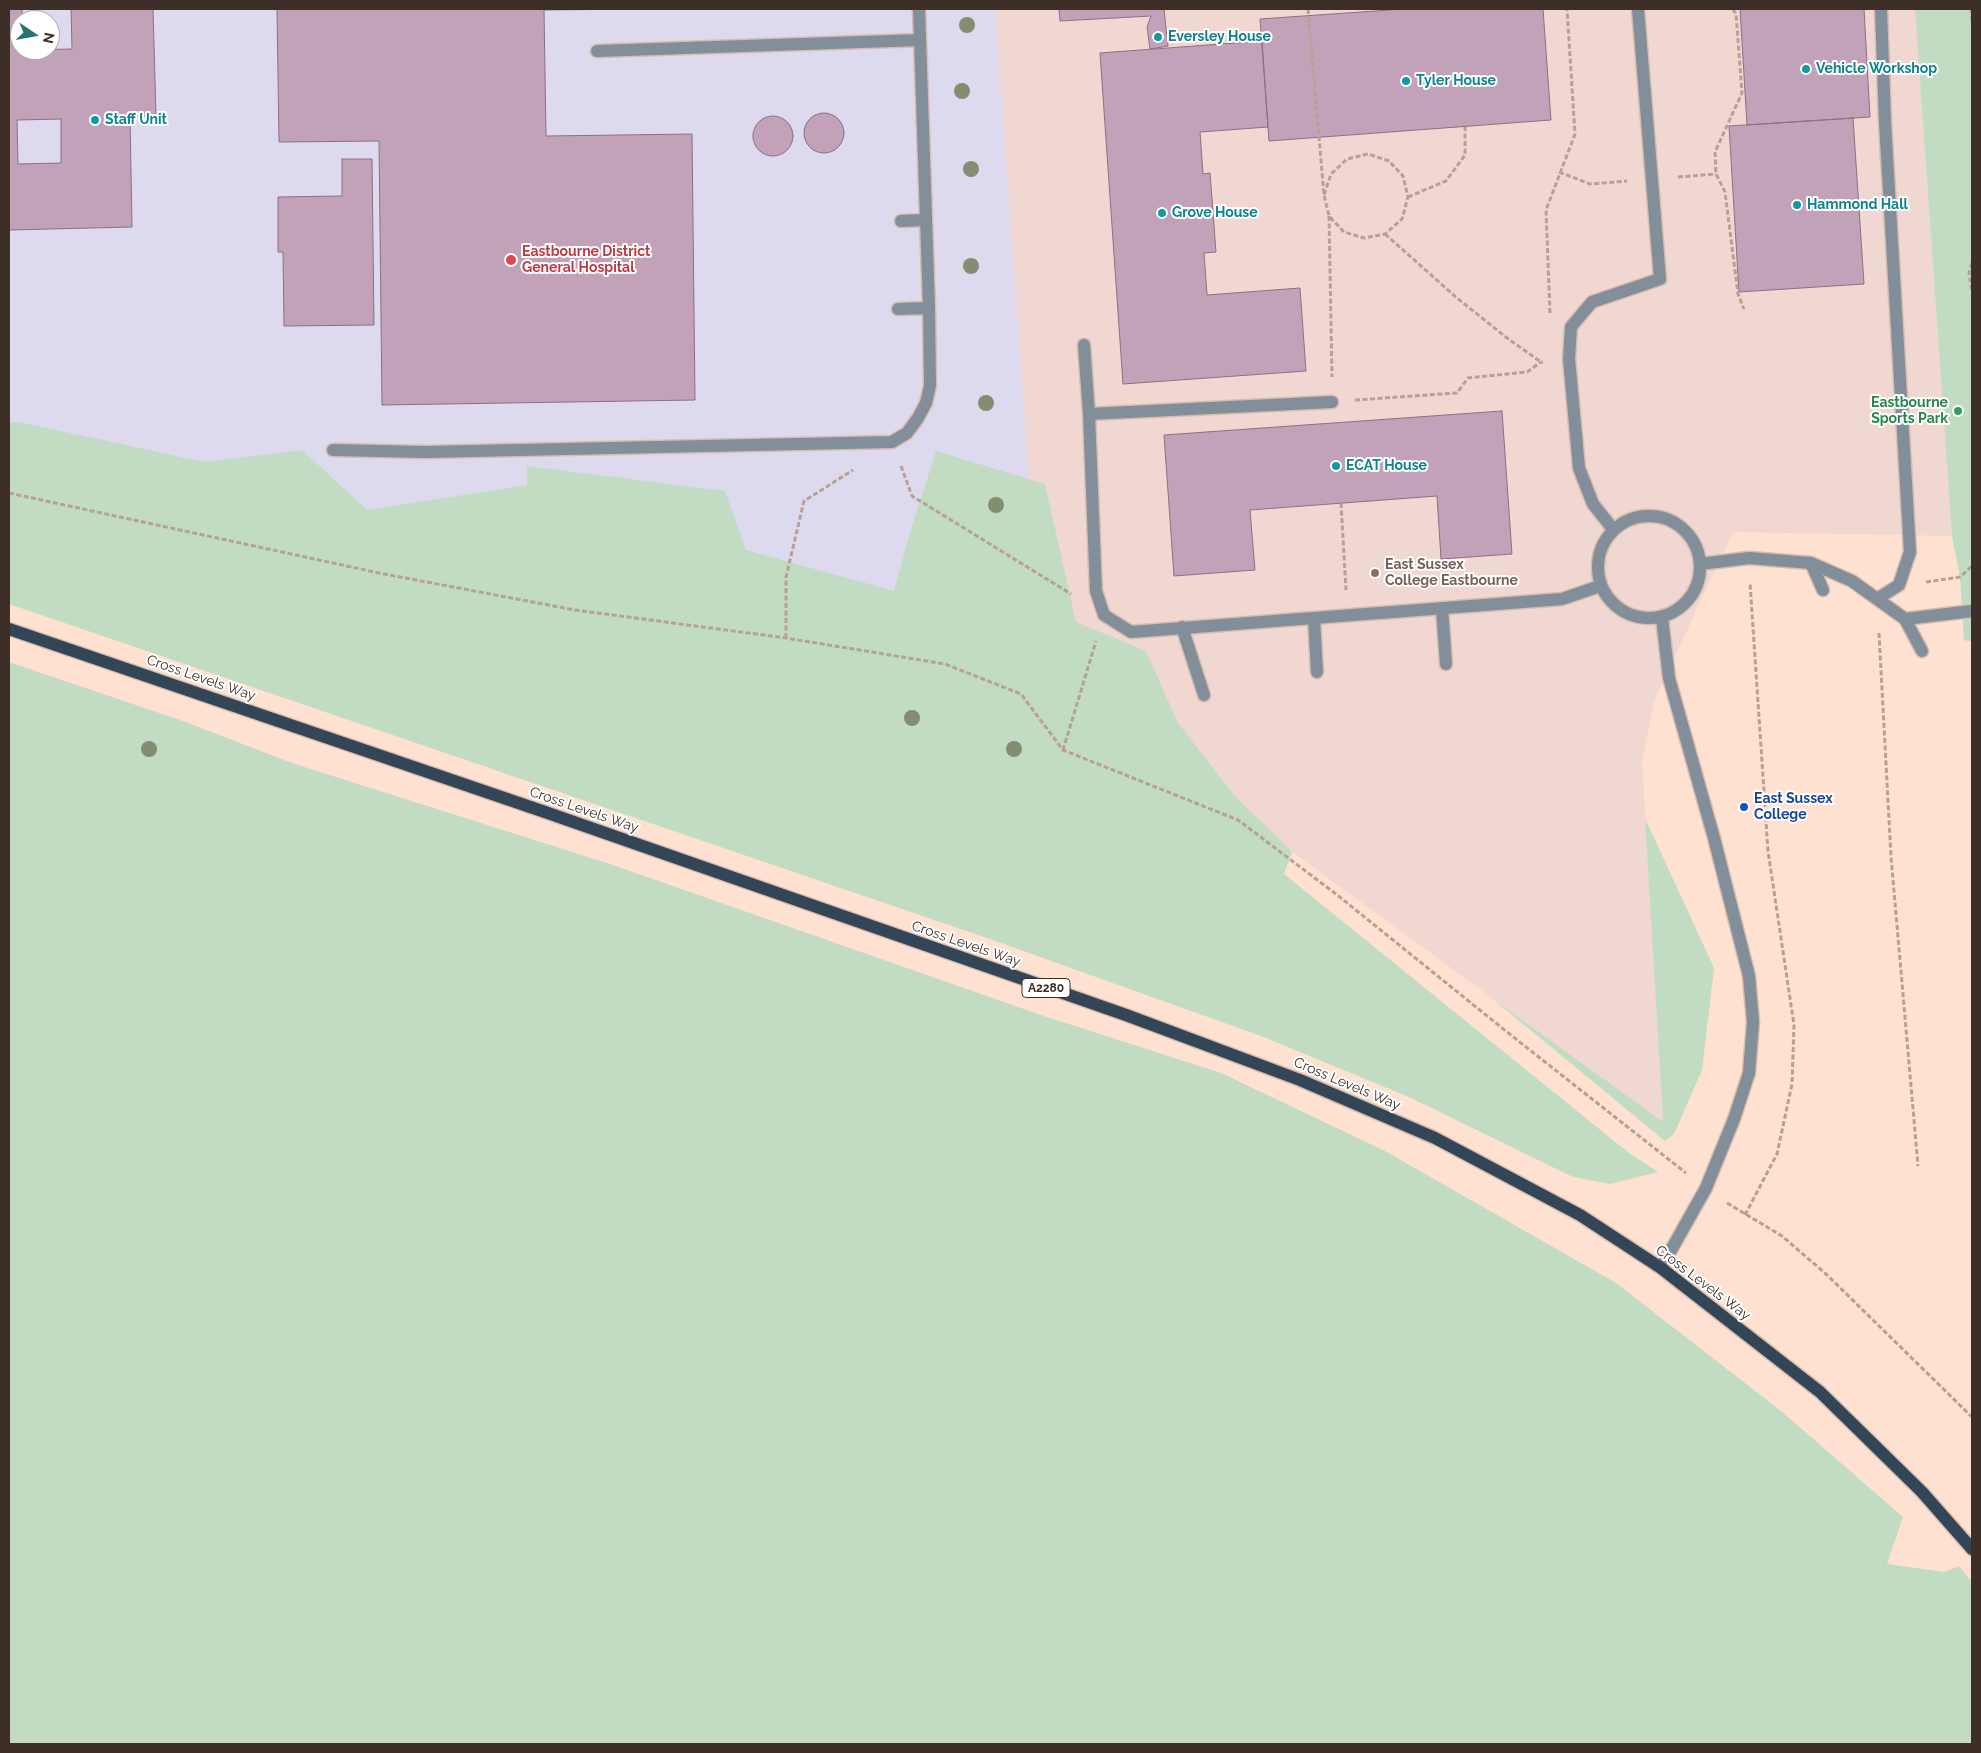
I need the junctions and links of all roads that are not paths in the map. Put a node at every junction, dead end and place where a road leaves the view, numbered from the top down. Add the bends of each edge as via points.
1 (919, 9) edge
2 (1638, 9) edge
3 (1881, 9) edge
4 (920, 40) junction
5 (597, 51) dead end
6 (925, 220) junction
7 (901, 221) dead end
8 (929, 308) junction
9 (898, 310) dead end
10 (1084, 345) dead end
11 (1332, 402) road end
12 (1089, 414) junction
13 (333, 450) dead end
14 (1613, 529) junction
15 (1811, 563) junction
16 (1700, 564) junction
17 (1600, 586) junction
18 (1823, 590) dead end
19 (1877, 599) junction
20 (1442, 608) junction
21 (1972, 611) edge
22 (1314, 618) junction
23 (1662, 618) junction
24 (1905, 620) junction
25 (1182, 627) junction
26 (9, 629) edge
27 (1922, 651) dead end
28 (1446, 664) dead end
29 (1317, 672) dead end
30 (1204, 695) dead end
31 (1661, 1268) junction
32 (1972, 1549) edge

1 - 4 lane
2 - 14 lane via 1660,279 1592,302 1571,327 1569,359 1579,468 1593,504
3 - 19 lane via 1910,552 1899,585
4 - 5 lane
4 - 6 lane
6 - 7 lane
6 - 8 lane
8 - 9 lane
8 - 13 lane via 930,386 926,403 907,433 892,442 435,452
10 - 12 lane
11 - 12 lane
12 - 25 lane via 1096,591 1104,615 1131,632
14 - 16 lane via 1627,520 1644,516 1676,523 1697,548
14 - 17 lane via 1598,556
15 - 16 lane via 1749,558
15 - 18 lane
15 - 19 lane via 1852,582
16 - 23 lane via 1698,582 1691,598
17 - 20 lane via 1562,599
17 - 23 lane via 1618,610 1632,617
19 - 24 lane
20 - 22 lane
20 - 28 lane
21 - 24 lane
22 - 25 lane
22 - 29 lane
23 - 31 lane via 1669,678 1749,976 1753,1022 1749,1073 1734,1119 1706,1188
24 - 27 lane
25 - 30 lane
26 - 31 main road, Cross Levels Way / A2280 via 545,812 1126,1015 1300,1080 1436,1138 1492,1167 1580,1215
31 - 32 main road, Cross Levels Way / A2280 via 1820,1392 1922,1492

